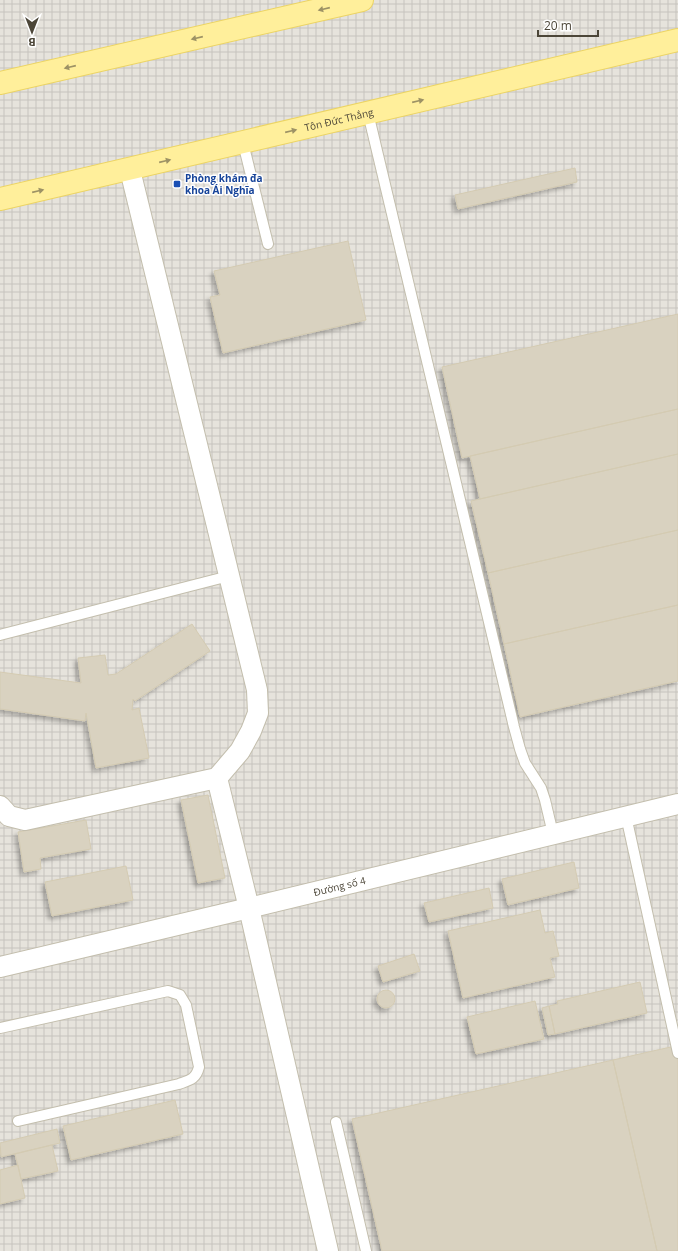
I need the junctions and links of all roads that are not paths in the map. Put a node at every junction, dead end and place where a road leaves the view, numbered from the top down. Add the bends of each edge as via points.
1 (362, 0) edge
2 (678, 40) edge
3 (0, 83) edge
4 (368, 113) junction
5 (243, 143) junction
6 (130, 170) junction
7 (0, 199) edge
8 (268, 244) dead end
9 (229, 576) junction
10 (0, 635) edge
11 (217, 778) junction
12 (678, 804) edge
13 (0, 806) edge
14 (626, 816) junction
15 (553, 834) junction
16 (249, 908) junction
17 (0, 967) edge
18 (0, 1028) edge
19 (678, 1053) edge
20 (18, 1121) dead end
21 (336, 1122) dead end
22 (328, 1251) edge
23 (366, 1251) edge

1 -> 3 main road
4 -> 2 main road, Tôn Đức Thắng
5 -> 4 main road, Tôn Đức Thắng
4 - 15 lane via 514,727 525,763 541,788
6 -> 5 main road, Tôn Đức Thắng
5 - 8 lane
7 -> 6 main road, Tôn Đức Thắng
6 - 9 street
9 - 10 lane
9 - 11 street via 257,690 258,713 240,751
11 - 13 street via 26,820 9,816
11 - 16 street
12 - 14 street, Đường số 4
14 - 15 street, Đường số 4
14 - 19 lane
15 - 16 street, Đường số 4
16 - 17 street, Đường số 4
16 - 22 street
18 - 20 lane via 168,991 180,995 186,1005 200,1067 192,1080 179,1084
21 - 23 lane

